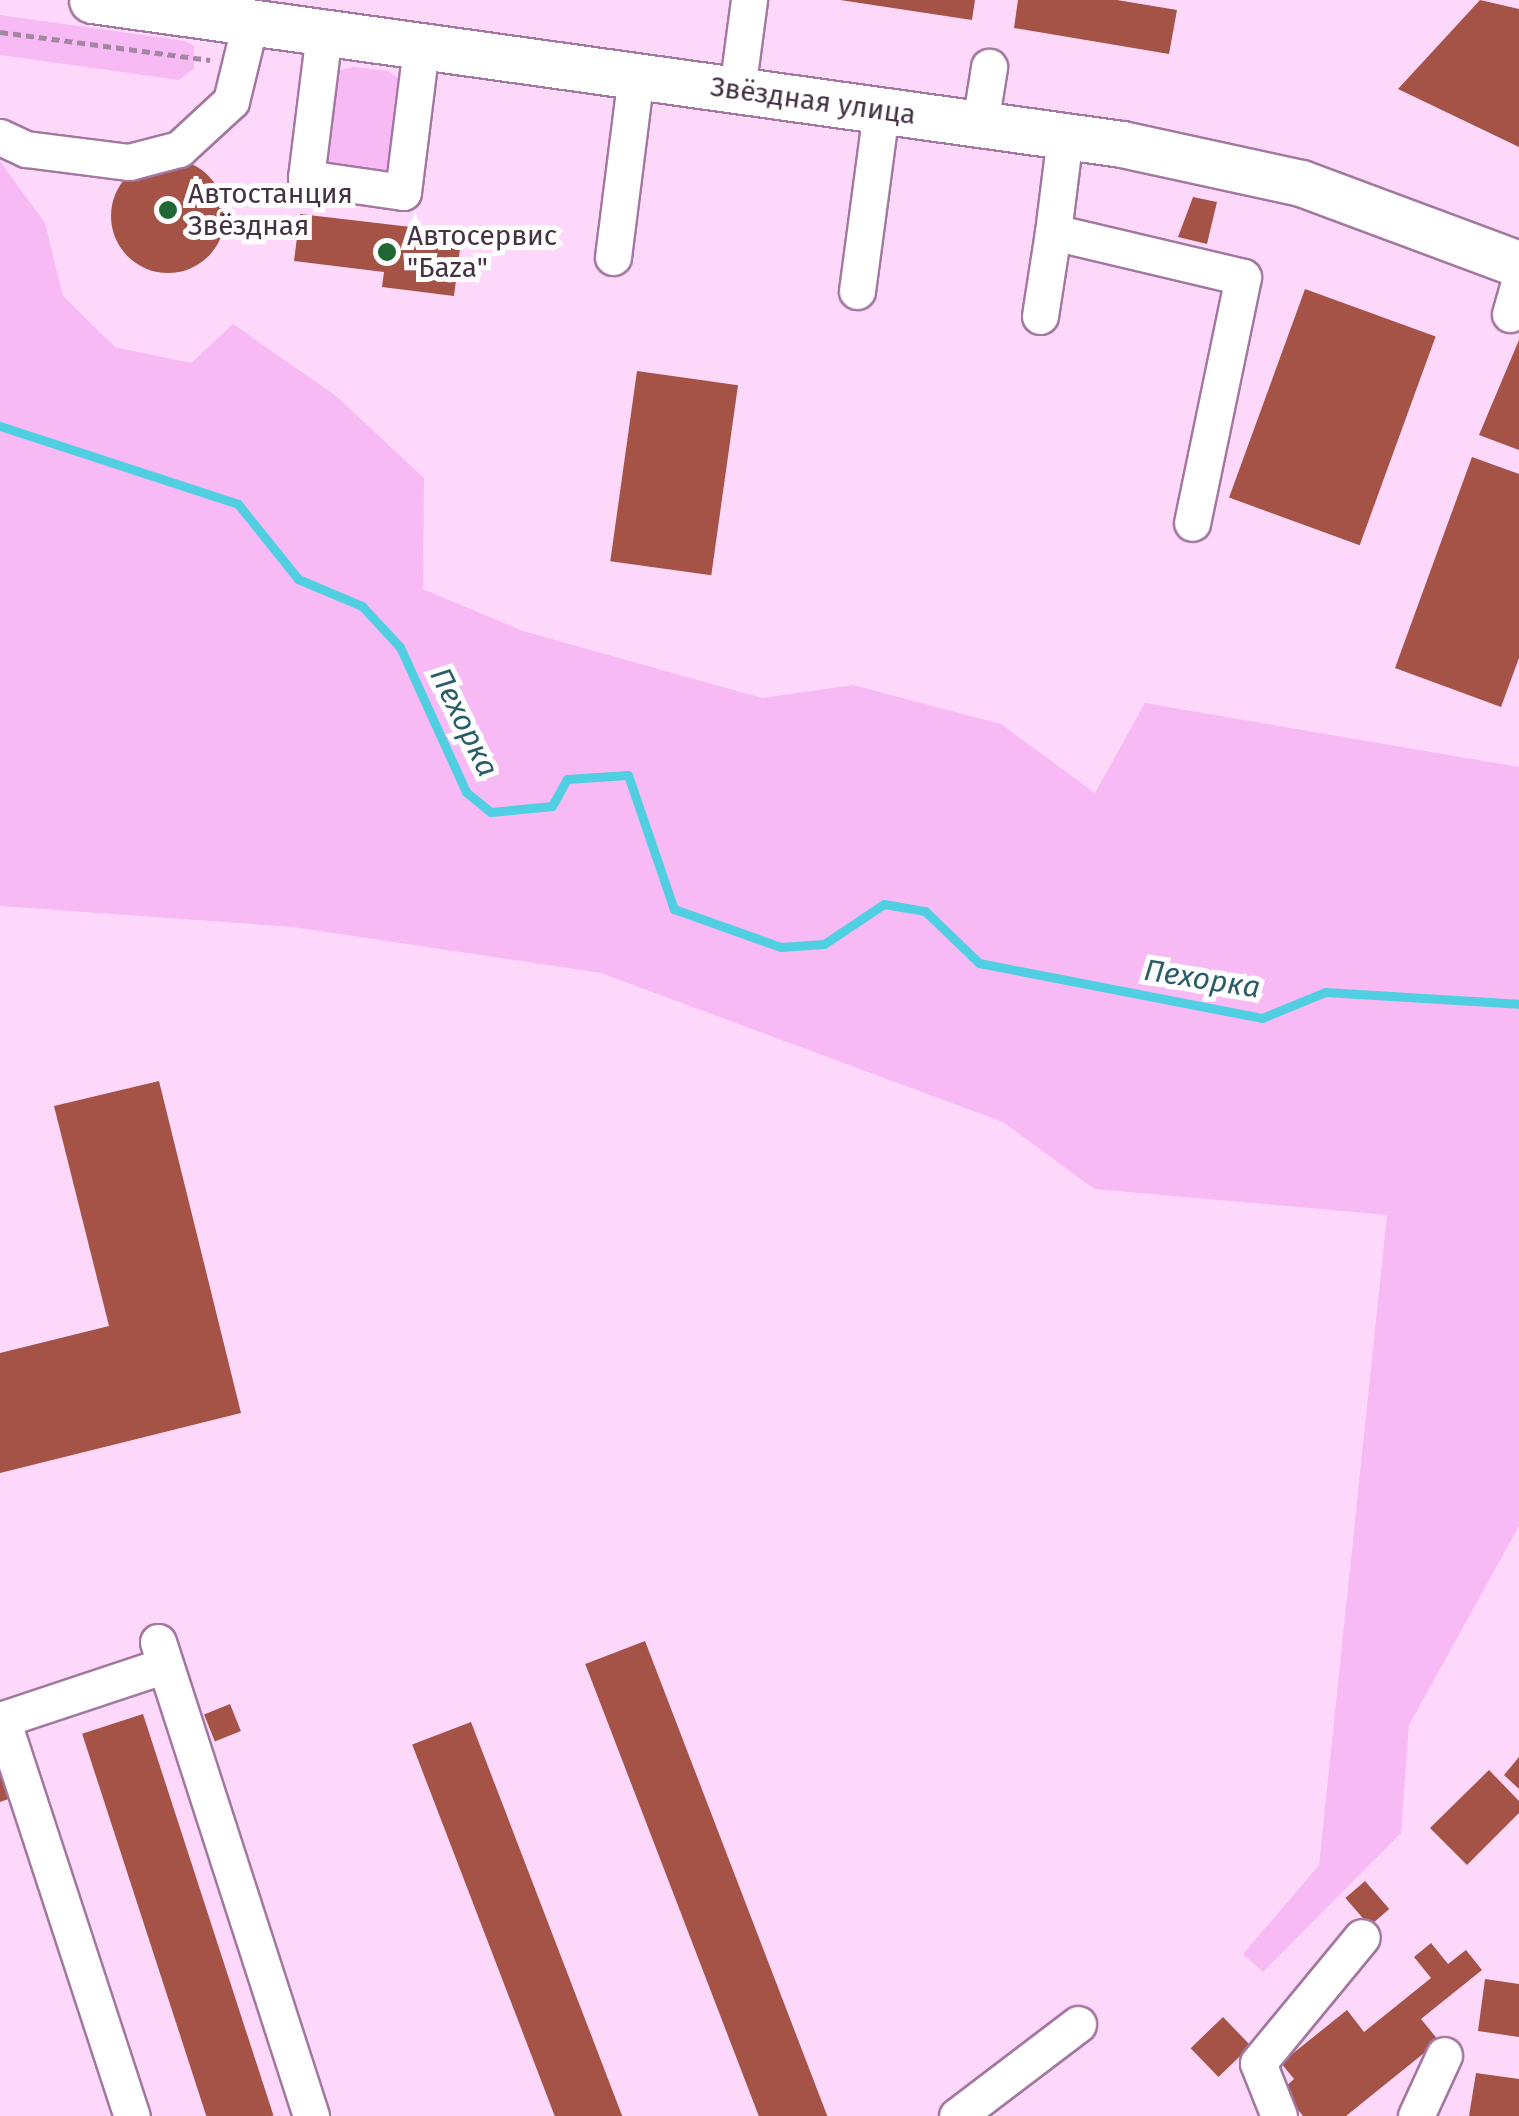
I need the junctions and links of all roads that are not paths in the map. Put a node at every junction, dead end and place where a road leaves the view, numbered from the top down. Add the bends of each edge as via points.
1 (92, 0) edge
2 (749, 0) edge
3 (324, 34) junction
4 (247, 44) junction
5 (421, 47) junction
6 (989, 67) dead end
7 (636, 76) junction
8 (737, 90) junction
9 (881, 110) junction
10 (980, 124) junction
11 (1065, 136) junction
12 (0, 137) edge
13 (1053, 232) junction
14 (613, 257) dead end
15 (1519, 264) edge
16 (857, 291) dead end
17 (1040, 316) dead end
18 (1192, 522) dead end
19 (1, 1719) edge
20 (1362, 1937) dead end
21 (1078, 2024) dead end
22 (1444, 2055) dead end
23 (132, 2116) edge
24 (312, 2116) edge
25 (956, 2116) edge
26 (1279, 2116) edge
27 (1416, 2116) edge

1 - 4 main road, Звёздная улица
2 - 8 lane
3 - 4 main road, Звёздная улица
3 - 5 main road, Звёздная улица
3 - 5 lane via 306,178 402,192
4 - 12 lane via 231,101 179,149 129,162 26,149
5 - 7 main road, Звёздная улица
6 - 10 lane
7 - 8 main road, Звёздная улица
7 - 14 lane
8 - 9 main road, Звёздная улица
9 - 10 main road, Звёздная улица
9 - 16 lane
10 - 11 main road, Звёздная улица
11 - 13 lane
11 - 15 main road, Звёздная улица via 1301,183
13 - 17 lane
13 - 18 lane via 1243,278
19 - 23 lane
19 - 24 lane via 161,1653
20 - 26 lane via 1258,2063
21 - 25 lane
22 - 27 lane

